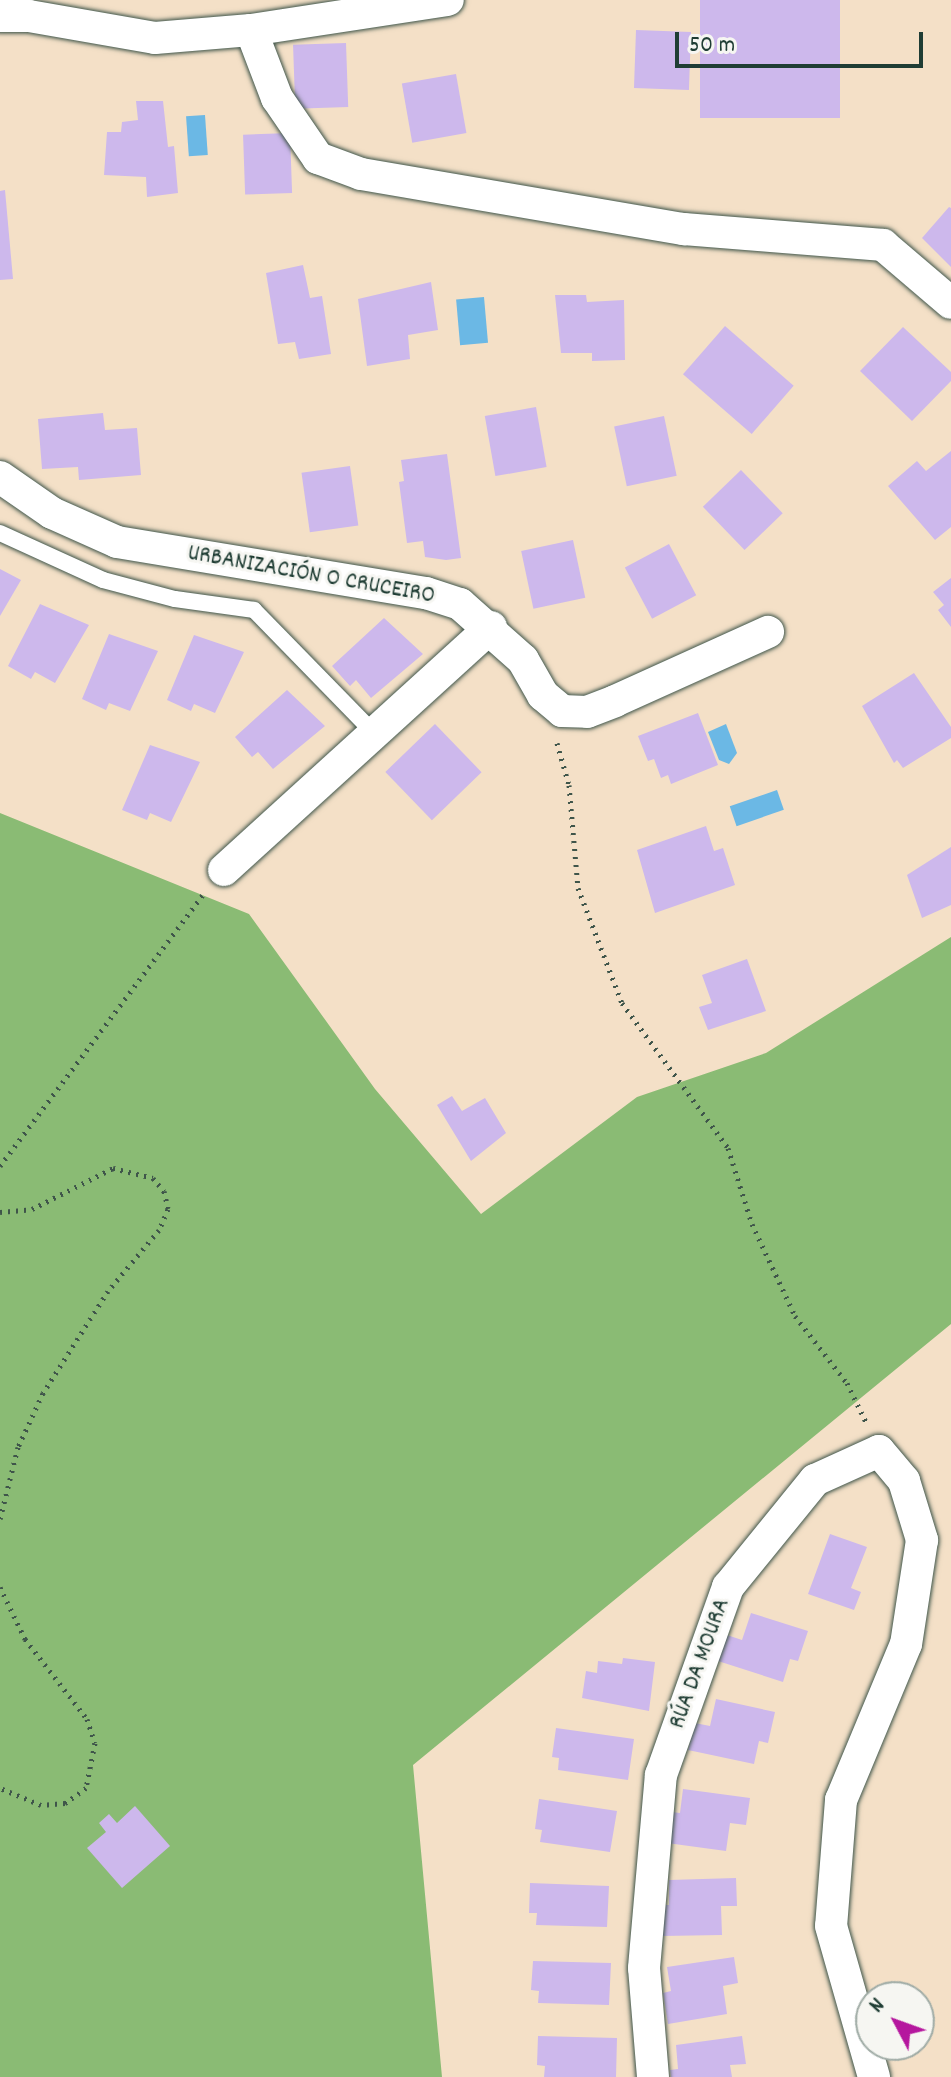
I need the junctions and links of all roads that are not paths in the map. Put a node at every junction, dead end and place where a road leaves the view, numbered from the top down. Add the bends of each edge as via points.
1 (448, 0) edge
2 (10, 12) edge
3 (251, 30) junction
4 (951, 303) edge
5 (0, 477) edge
6 (0, 533) edge
7 (491, 627) junction
8 (768, 632) dead end
9 (374, 733) junction
10 (224, 870) road end
11 (653, 2077) edge
12 (874, 2077) edge

1 - 3 street
2 - 3 street via 155,38
3 - 4 street via 277,98 318,158 361,174 684,229 883,245
5 - 7 street, URBANIZACIÓN O CRUCEIRO via 52,513 117,542 426,593 460,604
6 - 9 lane via 103,580 175,599 254,610
7 - 8 street, URBANIZACIÓN O CRUCEIRO via 523,660 543,695 562,711 587,712
7 - 9 street
9 - 10 street
11 - 12 street, RÚA DA MOURA via 644,1968 661,1775 728,1587 815,1480 879,1451 904,1481 922,1540 906,1644 841,1800 831,1926

